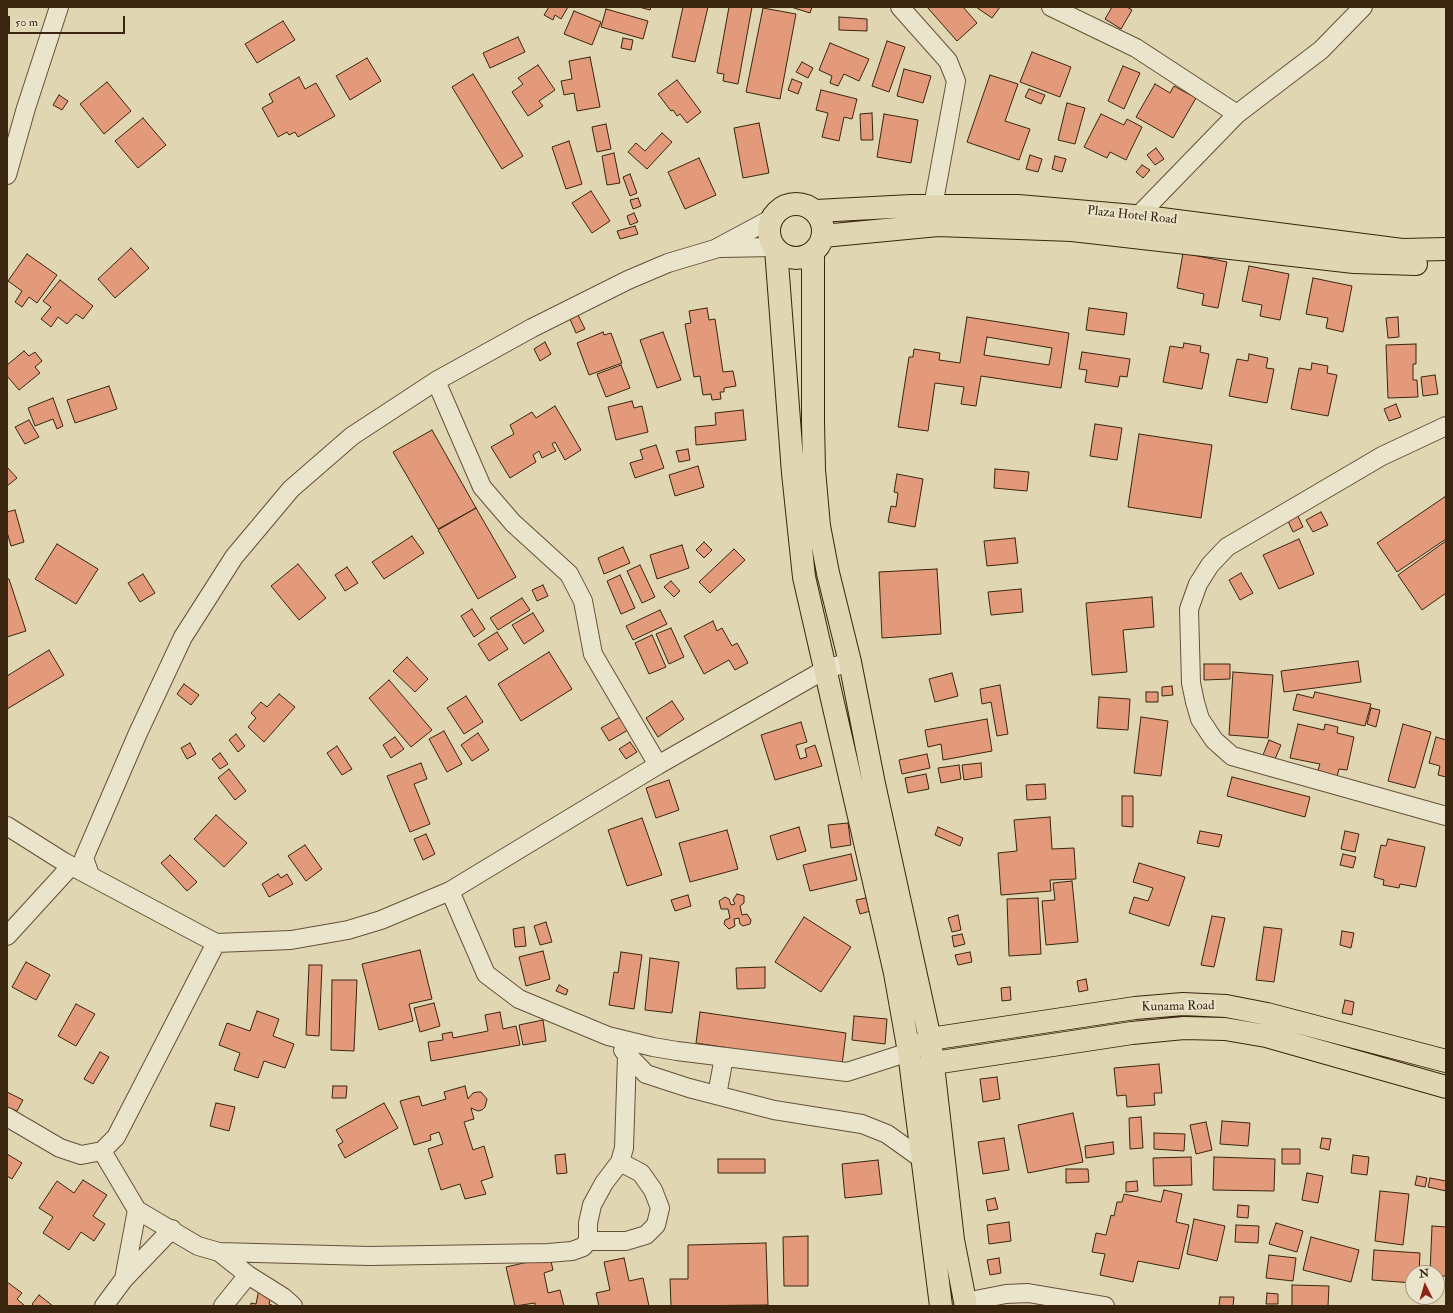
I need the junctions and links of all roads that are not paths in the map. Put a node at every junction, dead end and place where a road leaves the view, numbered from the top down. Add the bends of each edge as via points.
1 (58, 7) edge
2 (900, 7) edge
3 (1051, 7) edge
4 (1363, 7) edge
5 (1237, 114) junction
6 (7, 175) edge
7 (933, 206) junction
8 (816, 211) junction
9 (1138, 216) junction
10 (771, 219) junction
11 (818, 244) junction
12 (715, 248) junction
13 (775, 248) junction
14 (1446, 249) edge
15 (1446, 264) edge
16 (436, 381) junction
17 (1446, 426) edge
18 (850, 662) junction
19 (826, 669) junction
20 (658, 765) junction
21 (1446, 816) edge
22 (7, 826) edge
23 (73, 862) junction
24 (450, 891) junction
25 (7, 936) edge
26 (216, 944) junction
27 (608, 1036) junction
28 (930, 1039) junction
29 (909, 1052) junction
30 (627, 1055) junction
31 (724, 1057) junction
32 (1446, 1061) edge
33 (934, 1063) junction
34 (912, 1075) junction
35 (1446, 1086) edge
36 (717, 1095) junction
37 (7, 1117) edge
38 (102, 1151) junction
39 (922, 1159) junction
40 (620, 1162) junction
41 (137, 1210) junction
42 (172, 1229) junction
43 (588, 1241) junction
44 (219, 1252) junction
45 (248, 1275) junction
46 (124, 1279) junction
47 (966, 1304) edge
48 (104, 1306) edge
49 (223, 1306) edge
50 (293, 1306) edge
51 (941, 1306) edge
52 (1105, 1306) edge

1 - 6 street
2 - 7 street via 948,61 956,81
3 - 5 street via 1136,48
4 - 5 street via 1321,50
5 - 9 street
7 - 8 main road, Plaza Hotel Road
7 - 9 main road, Plaza Hotel Road via 1018,206
8 - 10 main road via 804,205 791,204 779,209
8 - 11 main road via 822,223
9 - 14 main road, Plaza Hotel Road via 1402,250
10 - 12 street
10 - 13 main road via 769,236
11 - 13 main road via 804,257 794,258 784,256
11 - 15 main road, Plaza Hotel Road via 938,225 1072,230 1354,262
11 - 18 main road via 814,470 819,526
12 - 13 street
12 - 16 street via 668,263 628,280 532,328
13 - 19 main road via 804,577
16 - 20 street via 482,486 513,523 569,574 583,601 593,654
16 - 23 street via 352,436 302,479 234,557 183,637
17 - 21 street via 1382,456 1227,547 1210,565 1198,584 1189,609 1191,684 1195,702 1200,718 1214,740 1232,756
18 - 19 street
18 - 28 main road
19 - 20 street
19 - 29 main road via 888,942
20 - 24 street
22 - 23 street
23 - 25 street
23 - 26 street via 90,876
24 - 26 street via 381,920 348,930 291,940
24 - 27 street via 486,974 519,999
26 - 38 street via 116,1136
27 - 30 street
27 - 31 street via 653,1047
28 - 29 main road, Kunama Road
28 - 32 main road, Kunama Road via 1135,1008 1226,1006 1267,1014
28 - 33 main road
29 - 31 street via 847,1072
29 - 34 main road
30 - 36 street via 646,1074
30 - 40 street via 624,1148
31 - 36 street
33 - 34 main road, Kunama Road
33 - 35 main road, Kunama Road via 1132,1033 1184,1028 1225,1029 1266,1036
33 - 47 main road via 953,1240
34 - 39 main road
36 - 39 street via 774,1110 862,1124 887,1134
37 - 38 street via 60,1148 81,1155
38 - 41 street
39 - 51 main road
40 - 43 street via 592,1205
40 - 43 street via 641,1173 653,1190 660,1208 656,1225 646,1235 626,1241
41 - 42 street
41 - 46 street
42 - 44 street via 198,1246
42 - 46 street
43 - 44 street via 583,1247 572,1251 548,1253 369,1256
44 - 45 street
45 - 49 street
45 - 50 street
46 - 48 street
47 - 52 street via 1006,1294 1028,1293

